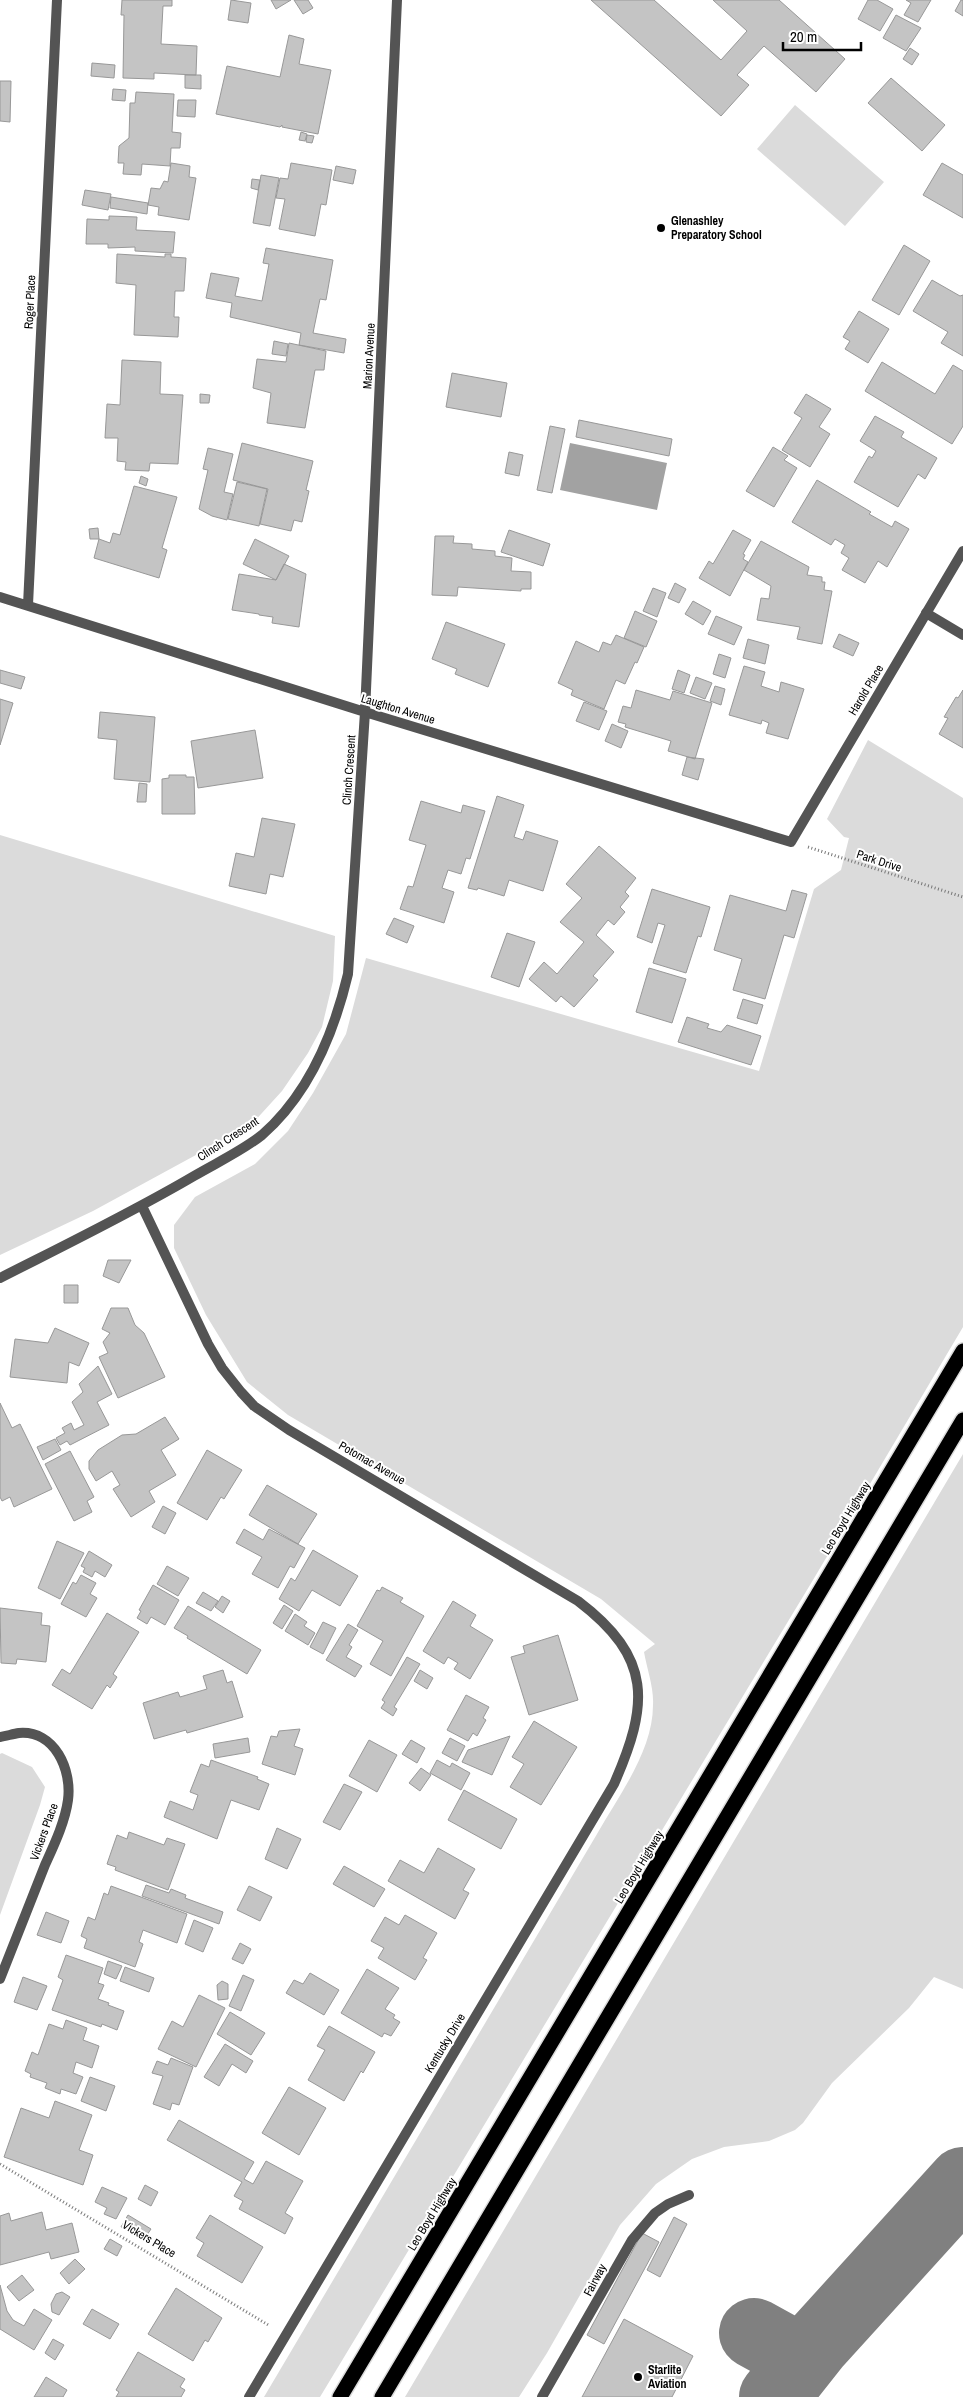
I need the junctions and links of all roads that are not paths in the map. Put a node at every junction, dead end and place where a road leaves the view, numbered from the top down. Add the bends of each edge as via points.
1 (58, 0) edge
2 (397, 0) edge
3 (963, 551) edge
4 (0, 597) edge
5 (28, 605) junction
6 (926, 613) junction
7 (963, 635) edge
8 (365, 712) junction
9 (790, 842) joint
10 (142, 1206) junction
11 (0, 1278) edge
12 (963, 1351) edge
13 (963, 1420) edge
14 (639, 1692) joint
15 (0, 1737) edge
16 (0, 1979) edge
17 (689, 2195) dead end
18 (249, 2397) edge
19 (340, 2397) edge
20 (382, 2397) edge
21 (542, 2397) edge

1 - 5 street, Roger Place
2 - 8 street, Marion Avenue
3 - 6 street, Harold Place
4 - 5 street, Laughton Avenue
5 - 8 street, Laughton Avenue
6 - 7 street
6 - 9 street, Harold Place
8 - 9 street, Laughton Avenue
8 - 10 street, Clinch Crescent via 348,974 339,1012 324,1050 288,1107 262,1135
10 - 11 street, Clinch Crescent
10 - 14 street, Potomac Avenue via 208,1344 240,1392 254,1406 289,1430 578,1601 600,1618 629,1657
12 - 19 highway, Leo Boyd Highway
13 - 20 highway
14 - 18 street, Kentucky Drive via 639,1710 630,1748 614,1784
15 - 16 street, Vickers Place via 19,1733 35,1735 53,1745 63,1762 68,1786 68,1801 59,1832
17 - 21 street, Fairway via 655,2213 632,2240

